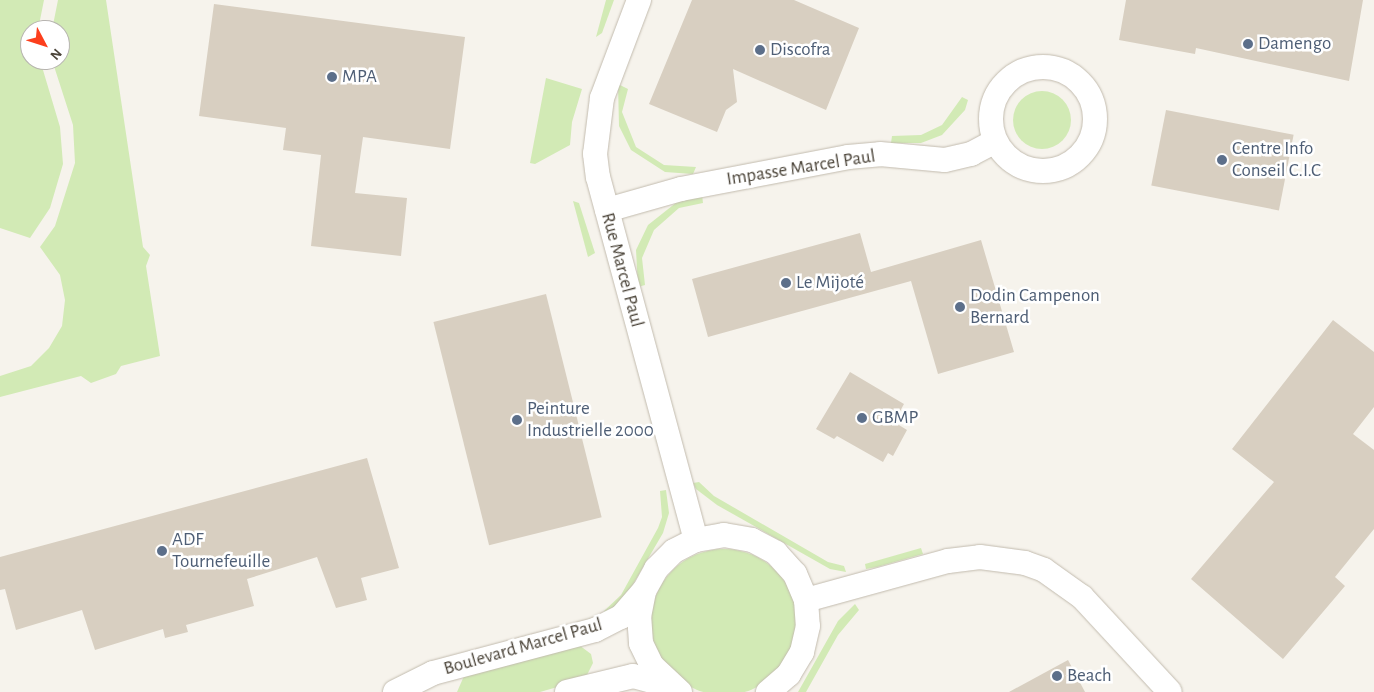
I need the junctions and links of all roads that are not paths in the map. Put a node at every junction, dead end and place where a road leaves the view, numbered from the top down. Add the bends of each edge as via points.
1 (639, 0) edge
2 (995, 141) junction
3 (607, 210) junction
4 (696, 540) junction
5 (644, 591) junction
6 (806, 600) junction
7 (675, 689) edge
8 (402, 690) edge
9 (567, 692) edge
10 (768, 692) edge
11 (1170, 692) edge

1 - 3 street, Rue Marcel Paul via 610,73 598,122 598,177
2 - 2 street via 1005,156 1020,167 1038,172 1056,170 1073,162 1090,141 1096,114 1091,97 1070,74 1048,66 1013,75 1000,88 992,105 990,123
2 - 3 street, Impasse Marcel Paul via 971,154 945,160 880,154 848,157 681,189
3 - 4 street, Rue Marcel Paul
4 - 5 street via 668,557 656,569
4 - 6 street via 724,535 752,540 776,553 795,574
5 - 7 street via 639,617 642,643 652,666
5 - 8 street, Boulevard Marcel Paul via 621,617 595,630 433,673
6 - 10 street via 808,626 802,652 789,674
6 - 11 street via 948,561 980,557 1024,563 1044,570 1082,597
7 - 9 street via 633,676

